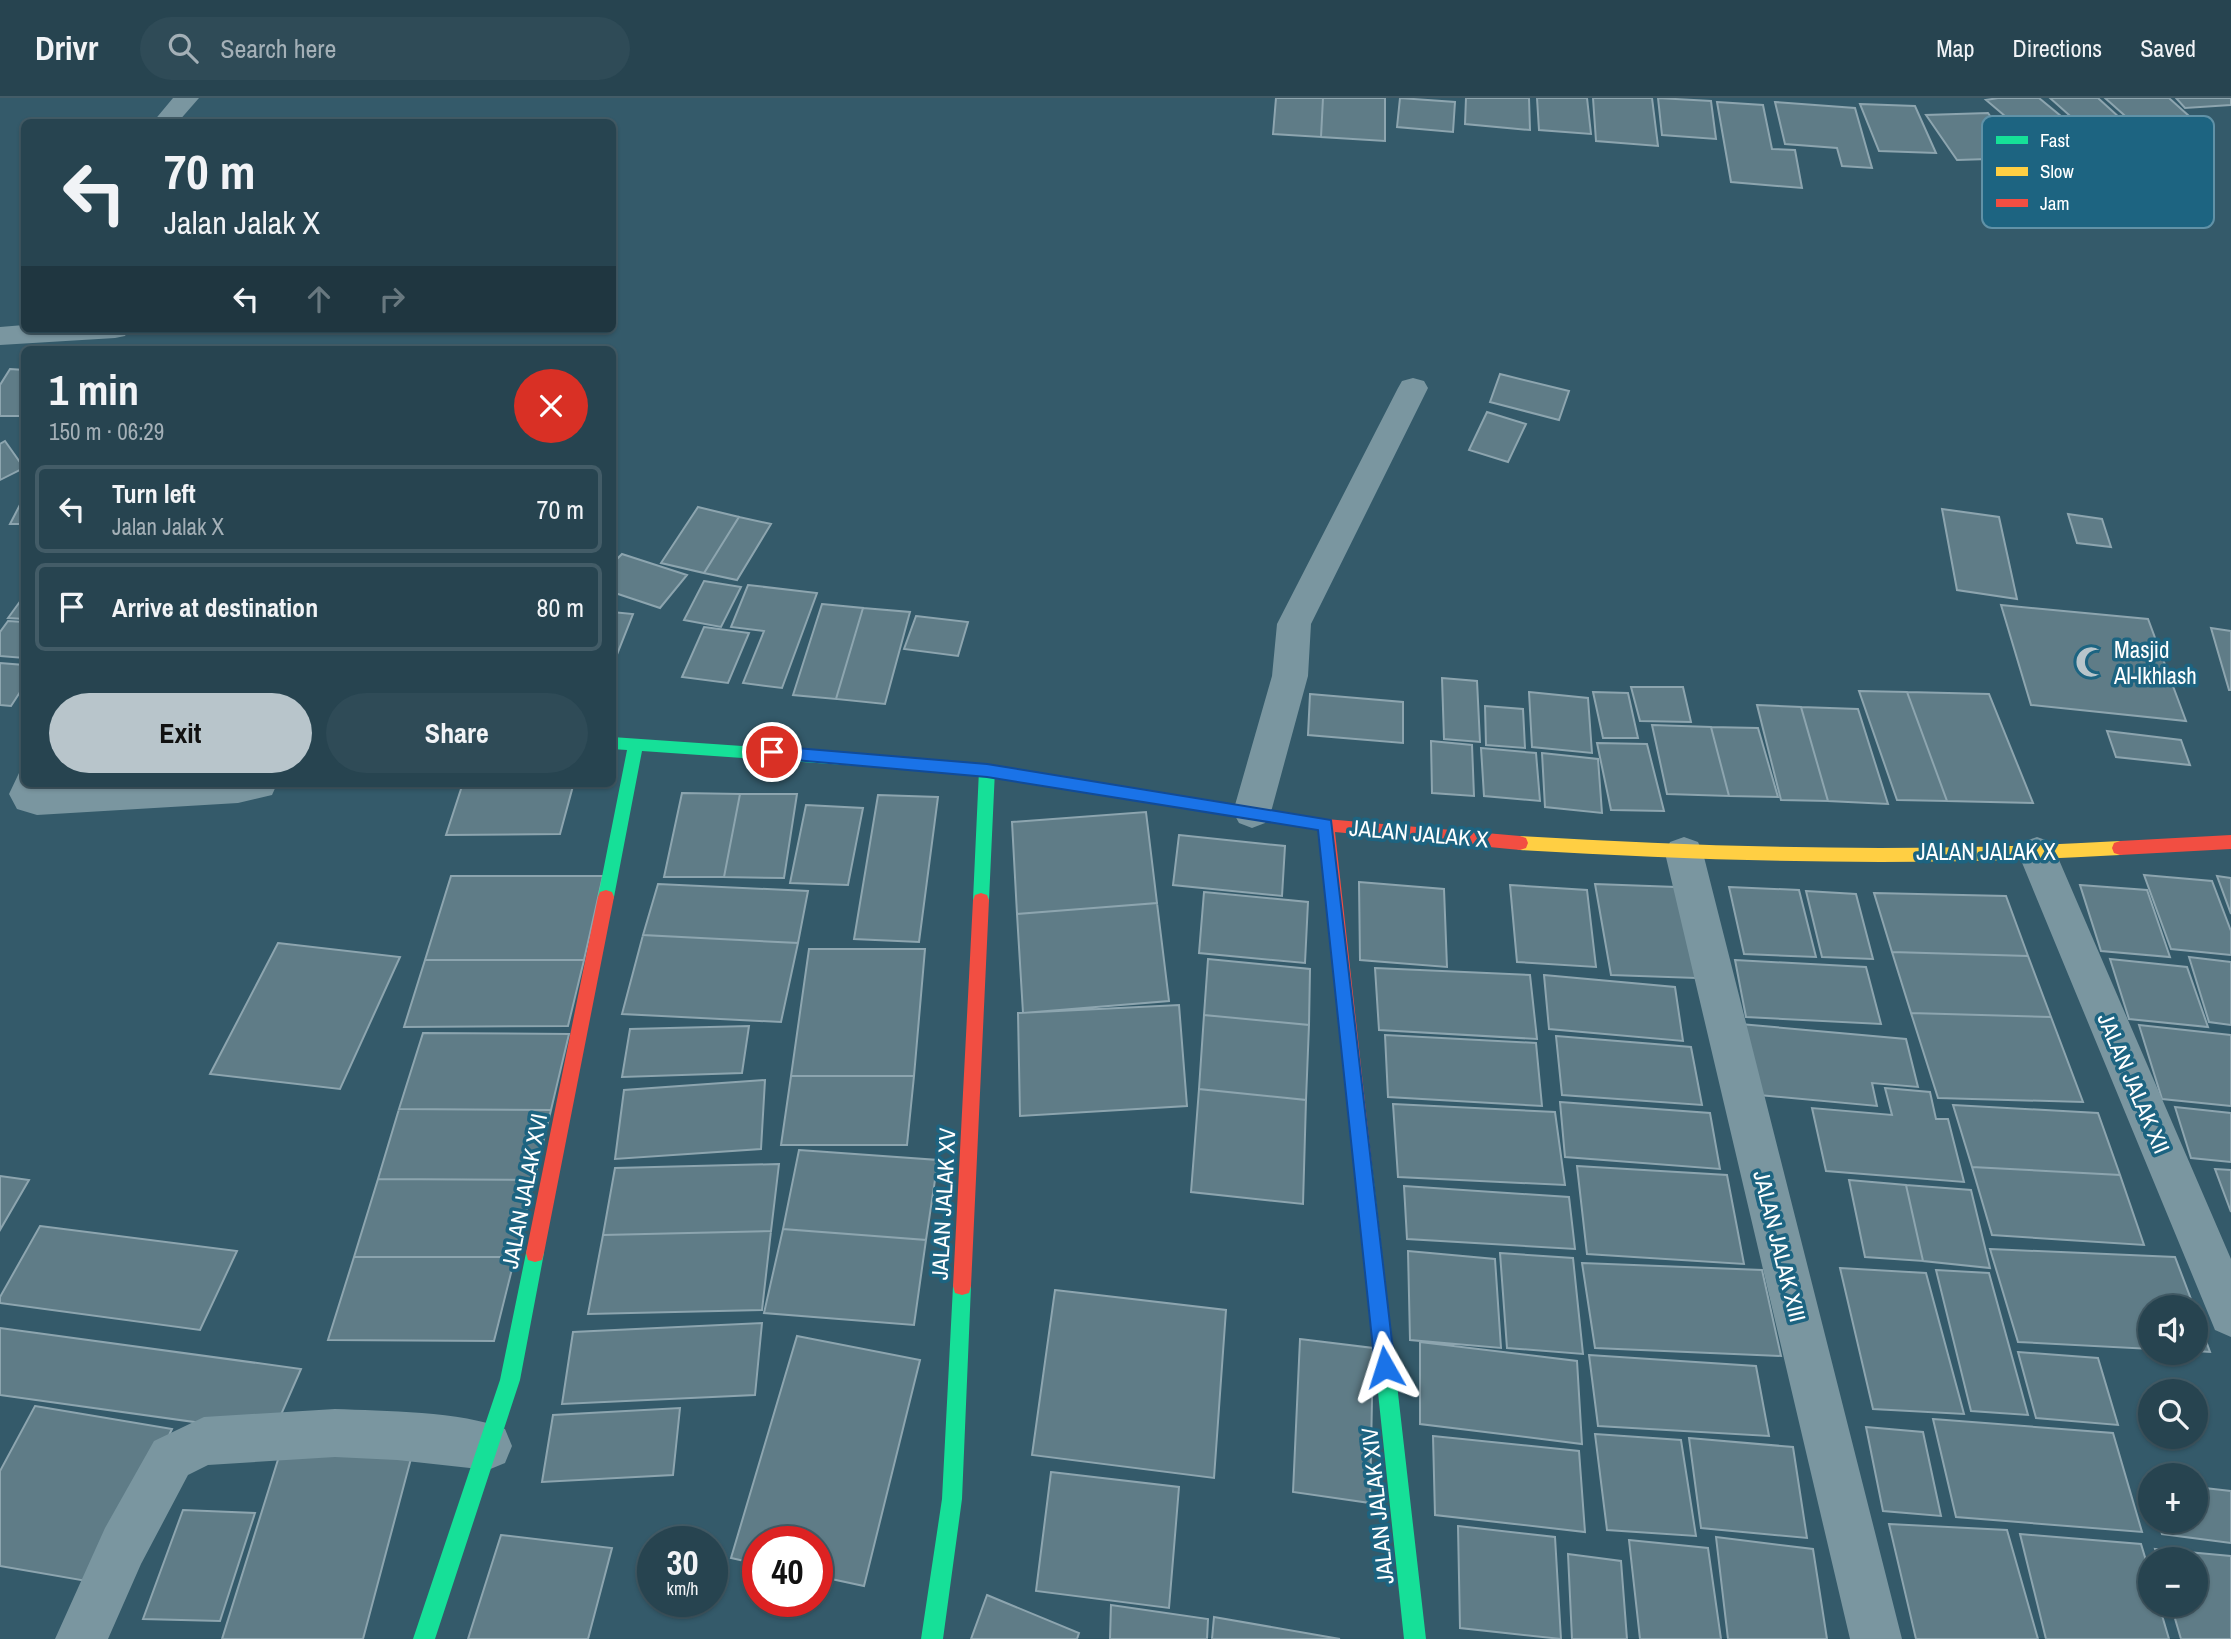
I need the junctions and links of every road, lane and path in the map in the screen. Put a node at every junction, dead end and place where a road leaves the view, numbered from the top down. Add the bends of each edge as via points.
1 (187, 98) edge
2 (167, 119) edge
3 (38, 333) edge
4 (0, 335) edge
5 (1413, 388) dead end
6 (616, 743) edge
7 (636, 744) junction
8 (987, 770) junction
9 (243, 787) edge
10 (34, 792) edge
11 (1252, 811) junction
12 (1326, 825) junction
13 (2231, 842) edge
14 (1684, 853) junction
15 (2036, 853) junction
16 (2231, 1314) edge
17 (488, 1446) junction
18 (81, 1639) edge
19 (424, 1639) edge
20 (932, 1639) edge
21 (1415, 1639) edge
22 (1876, 1639) edge

1 - 2 street
3 - 4 street
5 - 11 street via 1294,624 1290,676
6 - 7 street, JALAN JALAK X
7 - 8 street, JALAN JALAK X
7 - 17 street, JALAN JALAK XVI via 510,1380
8 - 11 street, JALAN JALAK X
8 - 20 street, JALAN JALAK XV via 952,1499
9 - 10 street
11 - 12 street, JALAN JALAK X
12 - 14 street, JALAN JALAK X
12 - 21 street, JALAN JALAK XIV
13 - 15 street, JALAN JALAK X
14 - 15 street, JALAN JALAK X
14 - 22 street, JALAN JALAK XIII
15 - 16 street, JALAN JALAK XII
17 - 18 street via 335,1433 204,1441 171,1458 123,1546
17 - 19 street, JALAN JALAK XVI

